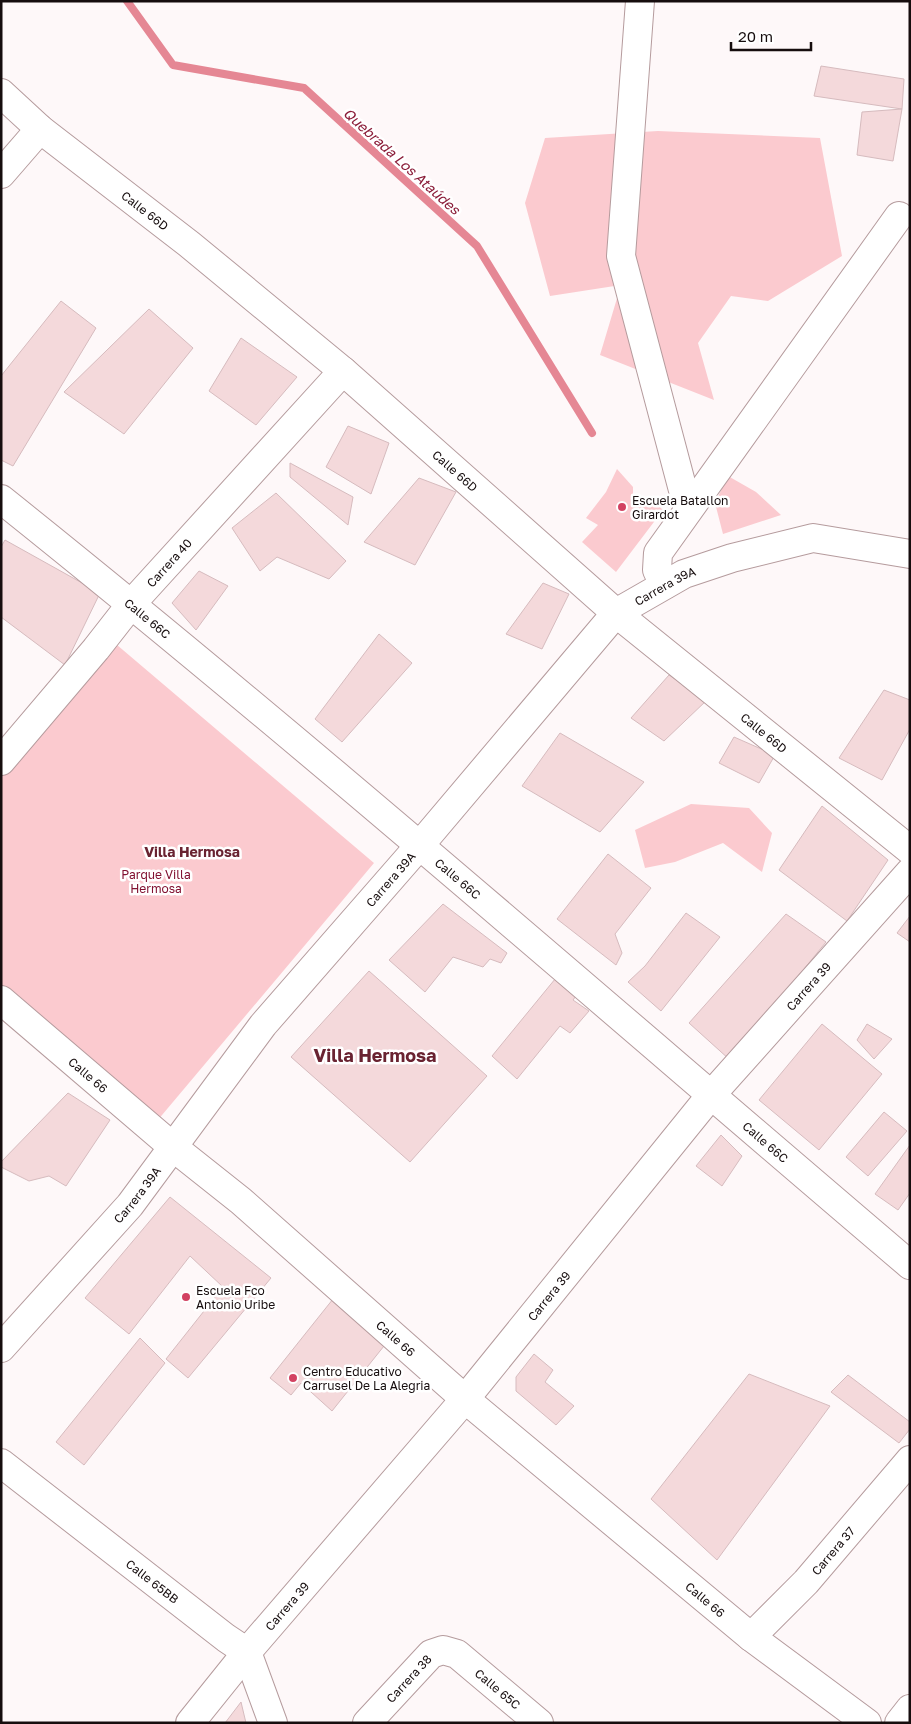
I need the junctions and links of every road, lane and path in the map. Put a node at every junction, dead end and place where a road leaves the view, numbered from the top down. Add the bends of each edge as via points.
1 (640, 1) edge
2 (1, 93) edge
3 (40, 129) junction
4 (1, 174) edge
5 (899, 216) dead end
6 (343, 371) junction
7 (1, 498) edge
8 (688, 509) junction
9 (910, 554) edge
10 (664, 586) junction
11 (132, 603) junction
12 (616, 614) junction
13 (1, 761) edge
14 (420, 846) junction
15 (910, 850) edge
16 (910, 872) edge
17 (1, 1000) edge
18 (711, 1095) junction
19 (172, 1147) junction
20 (910, 1265) edge
21 (1, 1348) edge
22 (465, 1399) junction
23 (910, 1460) edge
24 (1, 1463) edge
25 (751, 1637) junction
26 (247, 1652) junction
27 (458, 1654) joint
28 (910, 1709) edge
29 (190, 1723) edge
30 (273, 1723) edge
31 (367, 1723) edge
32 (539, 1723) edge
33 (867, 1723) edge
34 (899, 1723) edge

1 - 8 street via 621,256
2 - 3 street, Calle 66D
3 - 4 street
3 - 6 street, Calle 66D via 189,244
5 - 8 street
6 - 11 street, Carrera 40
6 - 12 street, Calle 66D
7 - 11 street, Calle 66C
8 - 10 street via 658,553 657,570
9 - 10 street, Carrera 39A via 813,538 732,558 684,574
10 - 12 street, Carrera 39A
11 - 13 street, Carrera 40
11 - 14 street, Calle 66C
12 - 14 street, Carrera 39A
12 - 15 street, Calle 66D
14 - 18 street, Calle 66C
14 - 19 street, Carrera 39A via 263,1025
16 - 18 street, Carrera 39
17 - 19 street, Calle 66
18 - 20 street, Calle 66C
18 - 22 street, Carrera 39
19 - 21 street, Carrera 39A via 130,1204
19 - 22 street, Calle 66 via 241,1201
22 - 25 street, Calle 66
22 - 26 street, Carrera 39
23 - 25 street, Carrera 37 via 806,1582
24 - 26 street, Calle 65BB
25 - 33 street, Calle 66
26 - 29 street, Carrera 39
26 - 30 street
27 - 31 street, Carrera 38 via 443,1650 430,1654
27 - 32 street, Calle 65C
28 - 34 street

